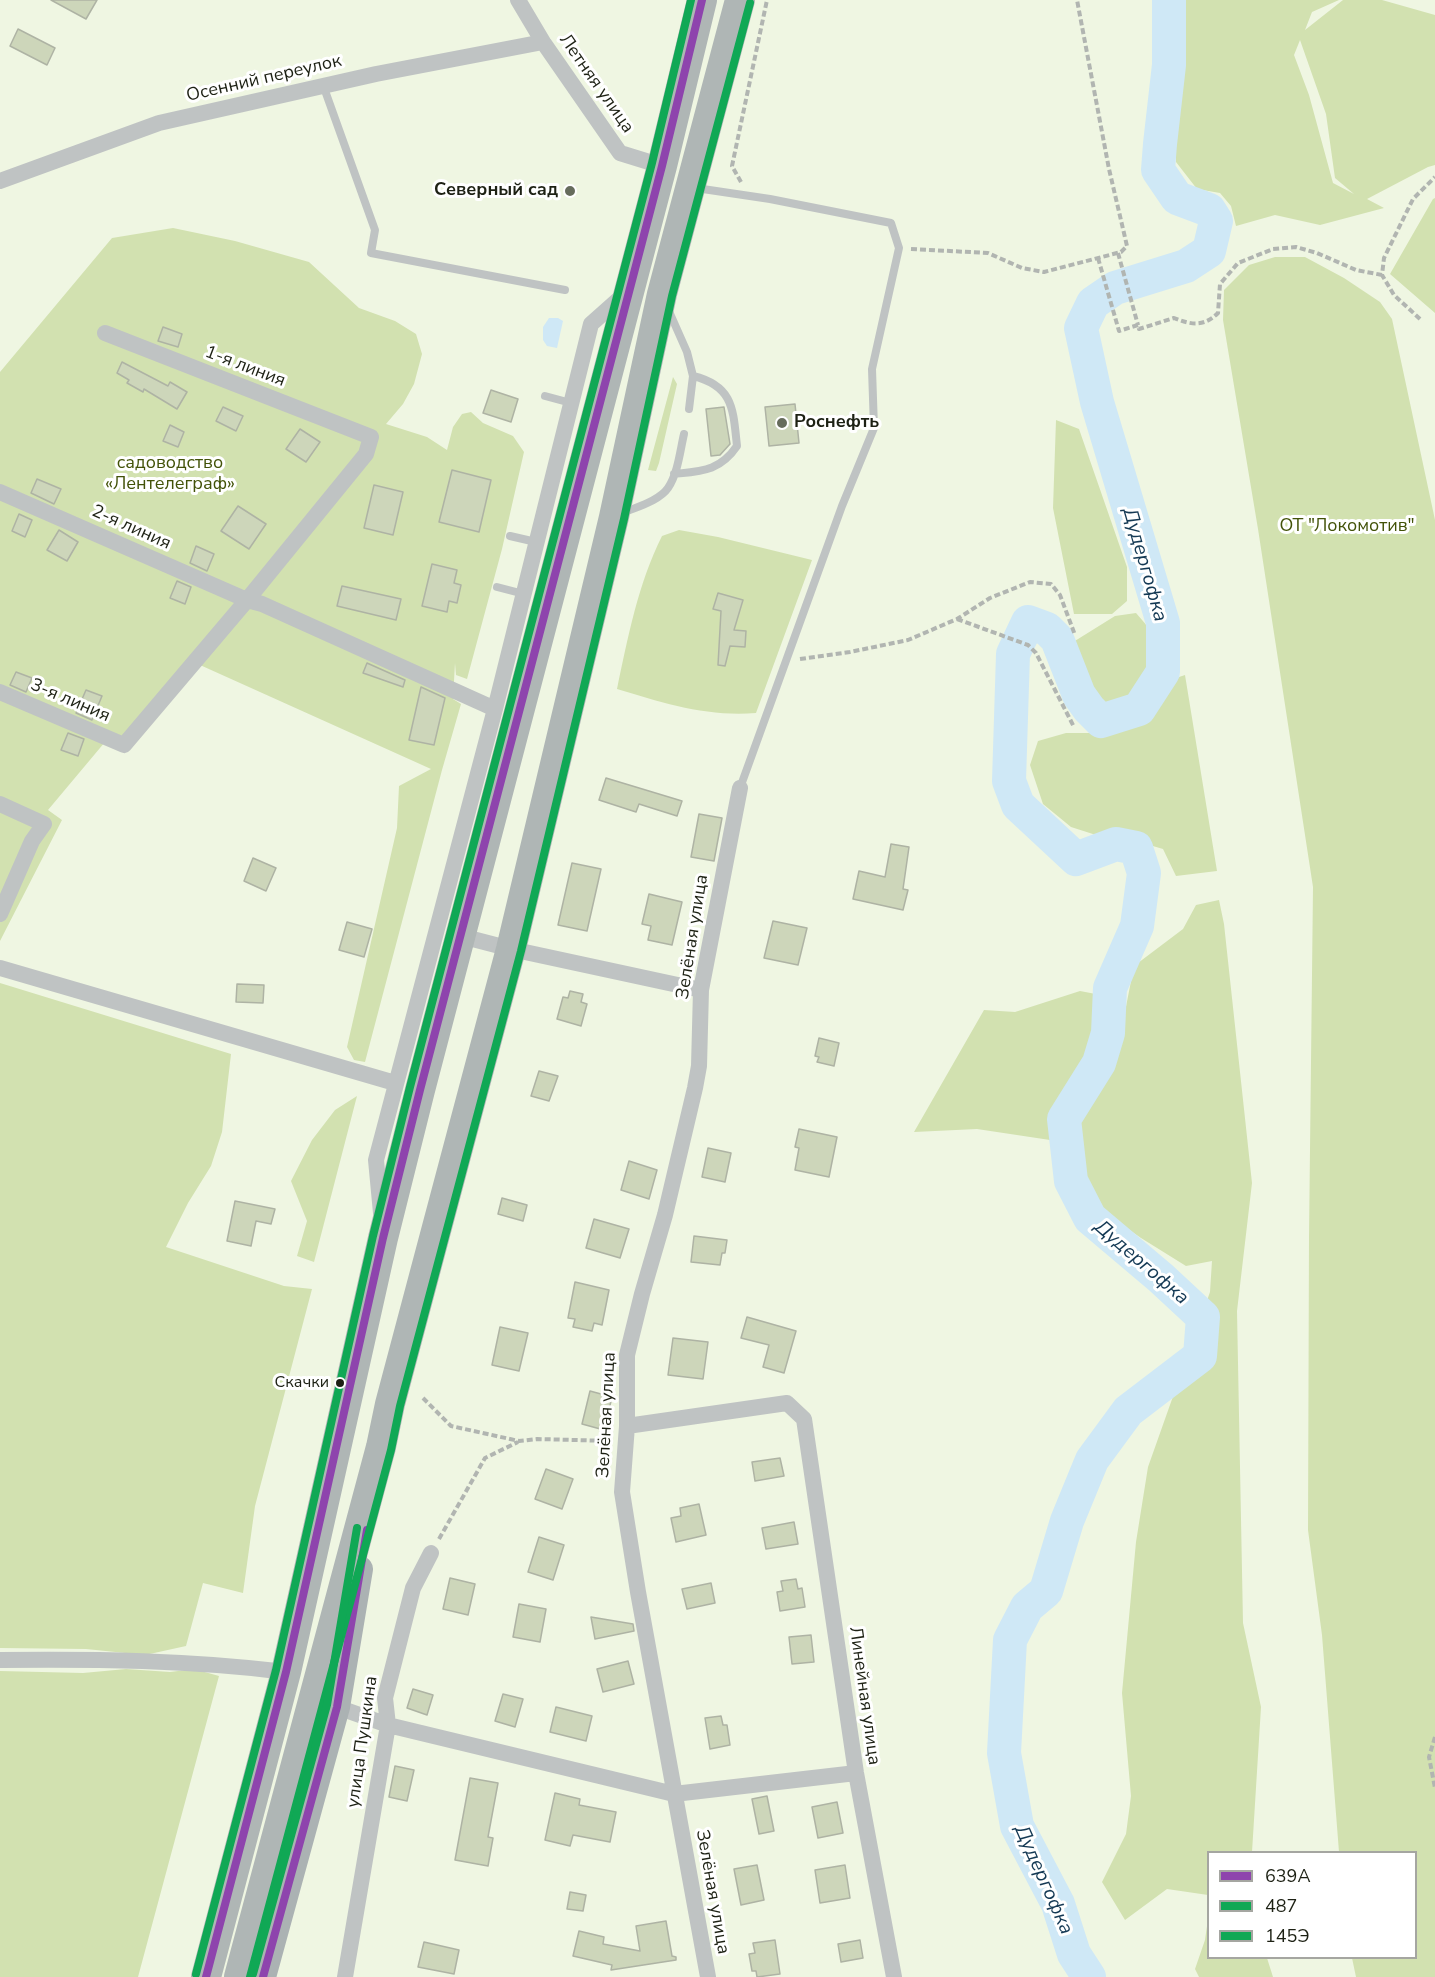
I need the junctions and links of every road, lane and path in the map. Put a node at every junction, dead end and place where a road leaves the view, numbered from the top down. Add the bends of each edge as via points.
1 (518, 0) edge
2 (702, 0) edge
3 (740, 0) edge
4 (767, 0) edge
5 (1077, 0) edge
6 (543, 42) junction
7 (323, 86) junction
8 (662, 166) junction
9 (1435, 177) edge
10 (0, 181) edge
11 (692, 187) junction
12 (741, 195) junction
13 (899, 248) junction
14 (1118, 253) junction
15 (1098, 258) junction
16 (1382, 274) junction
17 (629, 289) junction
18 (565, 290) dead end
19 (662, 294) junction
20 (1420, 319) dead end
21 (1138, 325) junction
22 (105, 333) dead end
23 (693, 376) junction
24 (545, 396) dead end
25 (571, 403) junction
26 (689, 409) dead end
27 (684, 434) dead end
28 (674, 474) junction
29 (0, 492) edge
30 (614, 517) junction
31 (510, 536) dead end
32 (536, 542) junction
33 (497, 586) dead end
34 (524, 594) junction
35 (247, 600) junction
36 (957, 619) junction
37 (1075, 635) dead end
38 (787, 661) junction
39 (0, 692) edge
40 (495, 709) junction
41 (1074, 727) dead end
42 (740, 788) joint
43 (0, 804) edge
44 (0, 914) edge
45 (461, 936) junction
46 (511, 949) junction
47 (0, 968) edge
48 (701, 990) junction
49 (395, 1083) junction
50 (383, 1239) junction
51 (423, 1398) dead end
52 (626, 1434) junction
53 (519, 1441) junction
54 (381, 1447) junction
55 (431, 1553) joint
56 (0, 1660) edge
57 (286, 1672) junction
58 (337, 1707) junction
59 (388, 1725) junction
60 (1435, 1737) edge
61 (856, 1773) junction
62 (1435, 1788) edge
63 (675, 1794) junction
64 (206, 1977) edge
65 (239, 1977) edge
66 (263, 1977) edge
67 (345, 1977) edge
68 (708, 1977) edge
69 (894, 1977) edge

1 - 6 street, Летняя улица
2 - 8 highway
3 - 11 highway
4 - 12 path via 732,166 743,184
5 - 14 path via 1128,246
6 - 7 street, Осенний переулок
6 - 8 street, Летняя улица via 620,153
7 - 10 street, Осенний переулок via 159,123
7 - 18 lane via 375,230 371,253
8 - 17 highway
9 - 16 path via 1413,199 1384,258
11 - 12 lane
11 - 19 highway
12 - 13 lane via 891,223
13 - 15 path via 988,253 1022,268 1044,272
13 - 38 lane via 872,369 874,428
14 - 15 path
14 - 21 path
15 - 21 path via 1119,331
16 - 20 path via 1394,296
16 - 21 path via 1356,270 1296,247 1273,249 1238,263 1220,284 1218,313 1213,319 1188,324 1174,318 1139,329
17 - 25 street via 591,324
17 - 45 highway
19 - 23 lane
19 - 30 highway
22 - 35 street, 1-я линия via 371,437 366,454
23 - 26 lane
23 - 28 lane via 725,392 733,409 737,447 728,460 703,471
24 - 25 lane
25 - 32 street
27 - 28 lane
28 - 30 lane via 667,490 654,500
29 - 35 street, 2-я линия
30 - 46 highway
31 - 32 lane
32 - 34 street
33 - 34 lane
34 - 40 street
35 - 39 street, 3-я линия via 124,745
35 - 40 street, 2-я линия
36 - 37 path via 990,598 1030,582 1051,584 1060,595
36 - 38 path via 908,640
36 - 41 path via 1012,638 1036,652
38 - 42 lane
40 - 49 street
42 - 48 street, Зелёная улица
43 - 44 street via 44,824
45 - 46 street
45 - 50 highway
46 - 48 street
46 - 54 highway
47 - 49 street
48 - 52 street, Зелёная улица via 695,1088 627,1355
49 - 50 street via 376,1160
50 - 57 highway
51 - 53 path via 451,1426
52 - 53 path
52 - 61 street, Линейная улица via 787,1402 804,1419
52 - 63 street, Зелёная улица via 622,1492
53 - 55 path via 484,1458
54 - 58 main road
54 - 65 highway
55 - 59 street, улица Пушкина via 413,1588 385,1698
56 - 57 street via 98,1660
57 - 64 highway
58 - 59 street
58 - 66 main road
59 - 63 street
59 - 67 street, улица Пушкина
60 - 62 path via 1429,1757
61 - 63 street
61 - 69 street, Линейная улица
63 - 68 street, Зелёная улица

